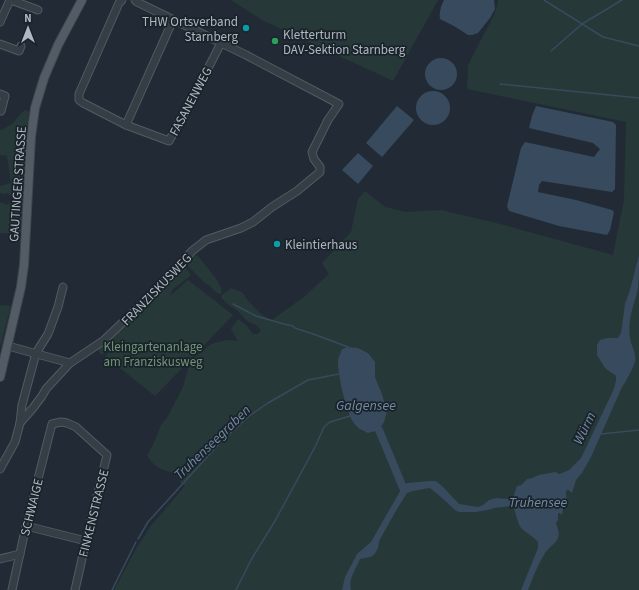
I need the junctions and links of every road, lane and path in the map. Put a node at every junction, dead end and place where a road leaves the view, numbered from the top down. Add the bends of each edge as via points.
1 (11, 0) edge
2 (82, 0) edge
3 (122, 0) edge
4 (135, 0) edge
5 (38, 10) dead end
6 (173, 20) junction
7 (0, 22) edge
8 (221, 43) junction
9 (0, 44) edge
10 (21, 46) dead end
11 (0, 94) edge
12 (0, 110) edge
13 (126, 125) junction
14 (63, 287) dead end
15 (8, 346) junction
16 (36, 353) junction
17 (70, 363) junction
18 (0, 377) edge
19 (20, 423) junction
20 (52, 424) joint
21 (0, 469) edge
22 (26, 526) junction
23 (86, 541) junction
24 (20, 554) junction
25 (0, 559) edge
26 (12, 590) edge
27 (75, 590) edge

1 - 5 street
1 - 7 street
2 - 15 main road, GAUTINGER STRASSE via 58,45 35,108 24,265
3 - 13 street via 79,94 79,100
4 - 6 street
6 - 8 street
6 - 13 street
8 - 13 street, FASANENWEG via 169,141
8 - 17 street, FRANZISKUSWEG via 339,104 312,152 320,172 253,222 206,240 192,251 158,289 103,342
9 - 10 street via 19,51
11 - 12 street via 6,96
14 - 16 street via 48,334
15 - 16 street
15 - 18 main road, GAUTINGER STRASSE
16 - 17 street
16 - 19 street via 22,405
17 - 19 street, FRANZISKUSWEG
19 - 21 street, FRANZISKUSWEG via 15,442
20 - 22 street, SCHWAIGE
20 - 23 street, FINKENSTRASSE via 60,422 76,427 107,455
22 - 23 street
22 - 24 street, SCHWAIGE
23 - 27 street, FINKENSTRASSE
24 - 25 street
24 - 26 street, SCHWAIGE

